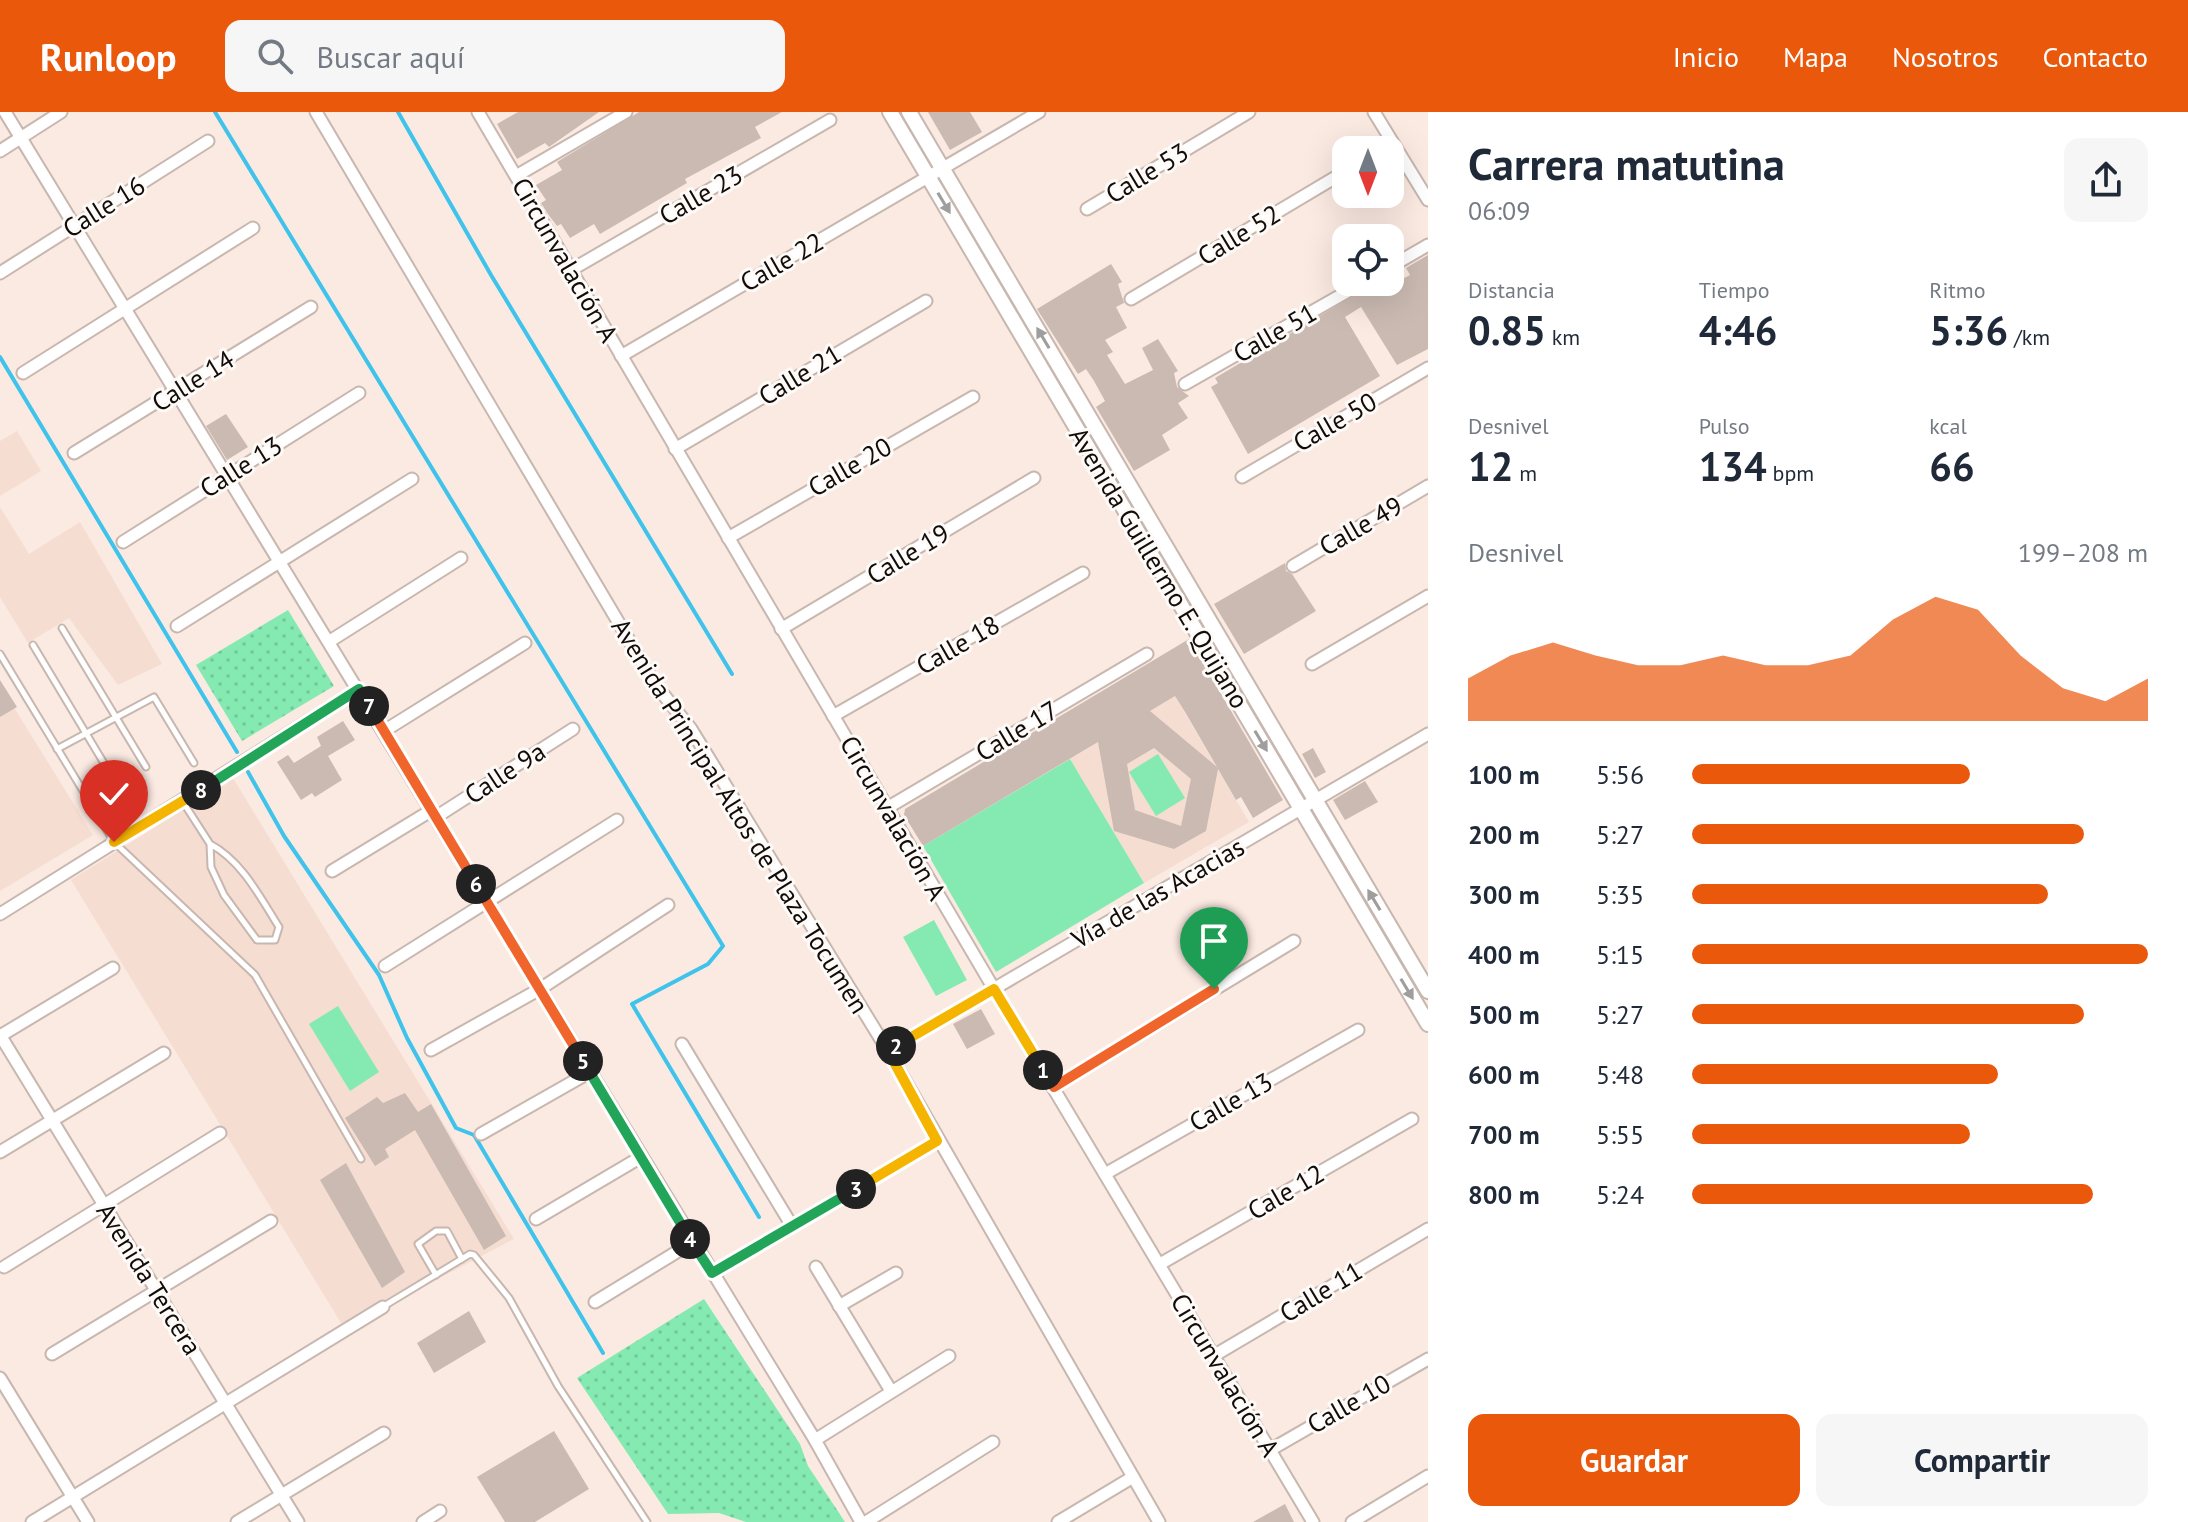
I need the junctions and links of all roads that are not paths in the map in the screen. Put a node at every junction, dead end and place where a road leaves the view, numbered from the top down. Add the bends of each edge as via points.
1 (5, 112) edge
2 (61, 112) edge
3 (316, 112) edge
4 (478, 112) edge
5 (626, 112) edge
6 (890, 112) edge
7 (909, 112) edge
8 (1039, 112) edge
9 (1249, 112) edge
10 (1374, 112) edge
11 (830, 120) dead end
12 (1388, 136) edge
13 (20, 137) junction
14 (208, 141) dead end
15 (0, 151) edge
16 (1404, 162) edge
17 (942, 168) junction
18 (516, 176) junction
19 (928, 176) junction
20 (1332, 179) edge
21 (1428, 200) edge
22 (1087, 209) dead end
23 (75, 226) junction
24 (253, 228) dead end
25 (1428, 245) edge
26 (1404, 259) edge
27 (571, 270) junction
28 (0, 273) edge
29 (1339, 296) edge
30 (1131, 299) dead end
31 (926, 301) dead end
32 (311, 307) dead end
33 (126, 309) junction
34 (621, 356) junction
35 (1059, 365) junction
36 (1428, 368) edge
37 (23, 373) dead end
38 (1044, 373) junction
39 (1185, 384) dead end
40 (176, 392) junction
41 (359, 393) dead end
42 (973, 397) dead end
43 (675, 449) junction
44 (74, 453) dead end
45 (228, 475) junction
46 (1242, 477) dead end
47 (1034, 478) dead end
48 (412, 479) dead end
49 (1428, 486) edge
50 (728, 538) junction
51 (123, 542) dead end
52 (461, 558) dead end
53 (282, 563) junction
54 (1293, 566) dead end
55 (1083, 573) dead end
56 (1182, 575) junction
57 (1168, 583) junction
58 (1428, 596) edge
59 (177, 626) dead end
60 (62, 628) dead end
61 (781, 629) junction
62 (330, 641) junction
63 (525, 643) dead end
64 (33, 645) dead end
65 (0, 654) edge
66 (1147, 654) dead end
67 (1312, 664) dead end
68 (359, 689) junction
69 (115, 716) junction
70 (833, 716) junction
71 (573, 729) dead end
72 (384, 731) junction
73 (85, 733) junction
74 (1428, 734) edge
75 (57, 749) junction
76 (194, 763) dead end
77 (146, 767) dead end
78 (114, 780) dead end
79 (183, 801) junction
80 (1316, 801) junction
81 (887, 808) junction
82 (1301, 809) junction
83 (434, 813) junction
84 (617, 820) dead end
85 (114, 842) junction
86 (210, 844) junction
87 (332, 871) dead end
88 (488, 902) junction
89 (668, 905) dead end
90 (0, 914) edge
91 (1294, 941) dead end
92 (1405, 953) junction
93 (1391, 962) junction
94 (385, 966) dead end
95 (113, 968) dead end
96 (540, 989) junction
97 (994, 989) junction
98 (1428, 991) edge
99 (1428, 1024) edge
100 (1358, 1030) dead end
101 (0, 1036) edge
102 (682, 1044) dead end
103 (431, 1050) dead end
104 (888, 1051) junction
105 (164, 1053) dead end
106 (590, 1072) junction
107 (1054, 1087) junction
108 (1412, 1119) dead end
109 (51, 1121) junction
110 (220, 1133) dead end
111 (481, 1134) dead end
112 (937, 1141) junction
113 (0, 1152) edge
114 (641, 1157) junction
115 (361, 1159) dead end
116 (1105, 1174) junction
117 (105, 1208) junction
118 (536, 1219) dead end
119 (271, 1221) dead end
120 (792, 1226) junction
121 (1428, 1229) edge
122 (693, 1242) junction
123 (462, 1259) junction
124 (1160, 1264) junction
125 (4, 1267) dead end
126 (816, 1267) dead end
127 (712, 1273) junction
128 (896, 1273) dead end
129 (436, 1275) junction
130 (158, 1293) junction
131 (595, 1302) dead end
132 (839, 1306) junction
133 (383, 1307) joint
134 (52, 1354) dead end
135 (1215, 1355) junction
136 (949, 1356) dead end
137 (1428, 1359) edge
138 (0, 1378) edge
139 (891, 1391) junction
140 (226, 1404) junction
141 (384, 1433) dead end
142 (815, 1440) junction
143 (993, 1442) dead end
144 (1270, 1450) junction
145 (1428, 1476) edge
146 (1133, 1477) junction
147 (281, 1495) junction
148 (73, 1496) junction
149 (440, 1511) dead end
150 (32, 1522) edge
151 (88, 1522) edge
152 (237, 1522) edge
153 (298, 1522) edge
154 (423, 1522) edge
155 (647, 1522) edge
156 (864, 1522) edge
157 (1058, 1522) edge
158 (1159, 1522) edge
159 (1313, 1522) edge
160 (1352, 1522) edge

1 - 13 street
2 - 13 street
3 - 104 street, Avenida Principal Altos de Plaza Tocumen via 655,684 691,729
4 - 18 street, Circunvalación A
5 - 18 street
6 - 19 street, Avenida Guillermo E. Quijano
7 - 17 street, Avenida Guillermo E. Quijano
8 - 17 street, Calle 22
9 - 22 street, Calle 53
10 - 12 street
11 - 27 street, Calle 23
13 - 15 street
13 - 23 street
14 - 23 street, Calle 16
16 - 21 street
17 - 19 street, Calle 22
35 -> 17 street, Avenida Guillermo E. Quijano
18 - 27 street, Circunvalación A
19 - 34 street, Calle 22
19 -> 38 street, Avenida Guillermo E. Quijano
20 - 30 street, Calle 52
23 - 28 street, Calle 16
23 - 33 street
24 - 33 street
25 - 26 street
27 - 34 street, Circunvalación A
29 - 39 street, Calle 51
31 - 43 street, Calle 21
32 - 40 street, Calle 14
33 - 37 street
33 - 40 street
34 - 43 street, Circunvalación A
35 - 38 street
35 - 56 street, Avenida Guillermo E. Quijano
36 - 46 street, Calle 50
38 - 57 street, Avenida Guillermo E. Quijano
40 - 44 street, Calle 14
40 - 45 street
41 - 45 street, Calle 13
42 - 50 street, Calle 20
43 - 50 street, Circunvalación A
45 - 51 street, Calle 13
45 - 53 street
47 - 61 street, Calle 19
48 - 53 street
49 - 54 street, Calle 49
50 - 61 street, Circunvalación A
52 - 62 street
53 - 59 street
53 - 62 street
55 - 70 street, Calle 18
56 - 57 street
56 - 80 street, Avenida Guillermo E. Quijano
57 -> 82 street, Avenida Guillermo E. Quijano
58 - 67 street
60 - 69 lane
61 - 70 street, Circunvalación A
62 - 68 street
63 - 72 street
64 - 73 lane
65 - 75 lane
66 - 81 street, Calle 17
68 - 72 street
68 - 79 street
69 - 73 lane
69 - 76 lane via 154,697
69 - 77 lane
70 - 81 street, Circunvalación A
71 - 83 street, Calle 9a
72 - 83 street
73 - 75 lane
73 - 78 lane
74 - 80 street, Vía de las Acacias
75 - 85 lane
79 - 85 street
79 - 86 lane
80 - 82 street, Vía de las Acacias
92 -> 80 street, Avenida Guillermo E. Quijano
81 - 97 street, Circunvalación A
82 - 93 street, Avenida Guillermo E. Quijano
82 - 97 street, Vía de las Acacias
83 - 87 street, Calle 9a
83 - 88 street
84 - 88 street
85 - 90 street
85 - 115 lane via 255,975
86 - 86 lane via 211,867 224,895 257,940 275,940 279,927 257,892 236,864
88 - 94 street
88 - 96 street
89 - 96 street
91 - 107 street
92 - 93 street
92 - 98 street, Avenida Guillermo E. Quijano
93 -> 99 street, Avenida Guillermo E. Quijano
95 - 101 street
96 - 103 street
96 - 106 street
97 - 104 street, Vía de las Acacias
97 - 107 street, Circunvalación A
100 - 116 street, Calle 13
101 - 109 street, Avenida Tercera
102 - 120 street
104 - 112 street, Avenida Principal Altos de Plaza Tocumen
105 - 109 street
106 - 111 street
106 - 114 street
107 - 116 street, Circunvalación A
108 - 124 street, Cale 12
109 - 113 street
109 - 117 street, Avenida Tercera
110 - 117 street
112 - 120 street
112 - 146 street, Avenida Principal Altos de Plaza Tocumen
114 - 118 street
114 - 122 street
116 - 124 street, Circunvalación A
117 - 125 street
117 - 130 street, Avenida Tercera
119 - 130 street
120 - 127 street
121 - 135 street, Calle 11
122 - 127 street
122 - 131 street
123 - 129 lane
123 - 129 lane via 447,1231 436,1231 418,1244
123 - 155 lane via 474,1255 509,1298 558,1386
124 - 135 street, Circunvalación A
126 - 132 street
127 - 142 street
128 - 132 street
129 - 133 lane
130 - 134 street
130 - 140 street, Avenida Tercera
132 - 139 street
133 - 140 street
135 - 144 street, Circunvalación A
136 - 139 street
137 - 144 street, Calle 10
138 - 148 street
139 - 142 street
140 - 147 street, Avenida Tercera
140 - 148 street
141 - 147 street
142 - 156 street
143 - 156 street
144 - 159 street, Circunvalación A
145 - 160 street
146 - 157 street
146 - 158 street, Avenida Principal Altos de Plaza Tocumen
147 - 152 street
147 - 153 street, Avenida Tercera
148 - 150 street
148 - 151 street
149 - 154 street

